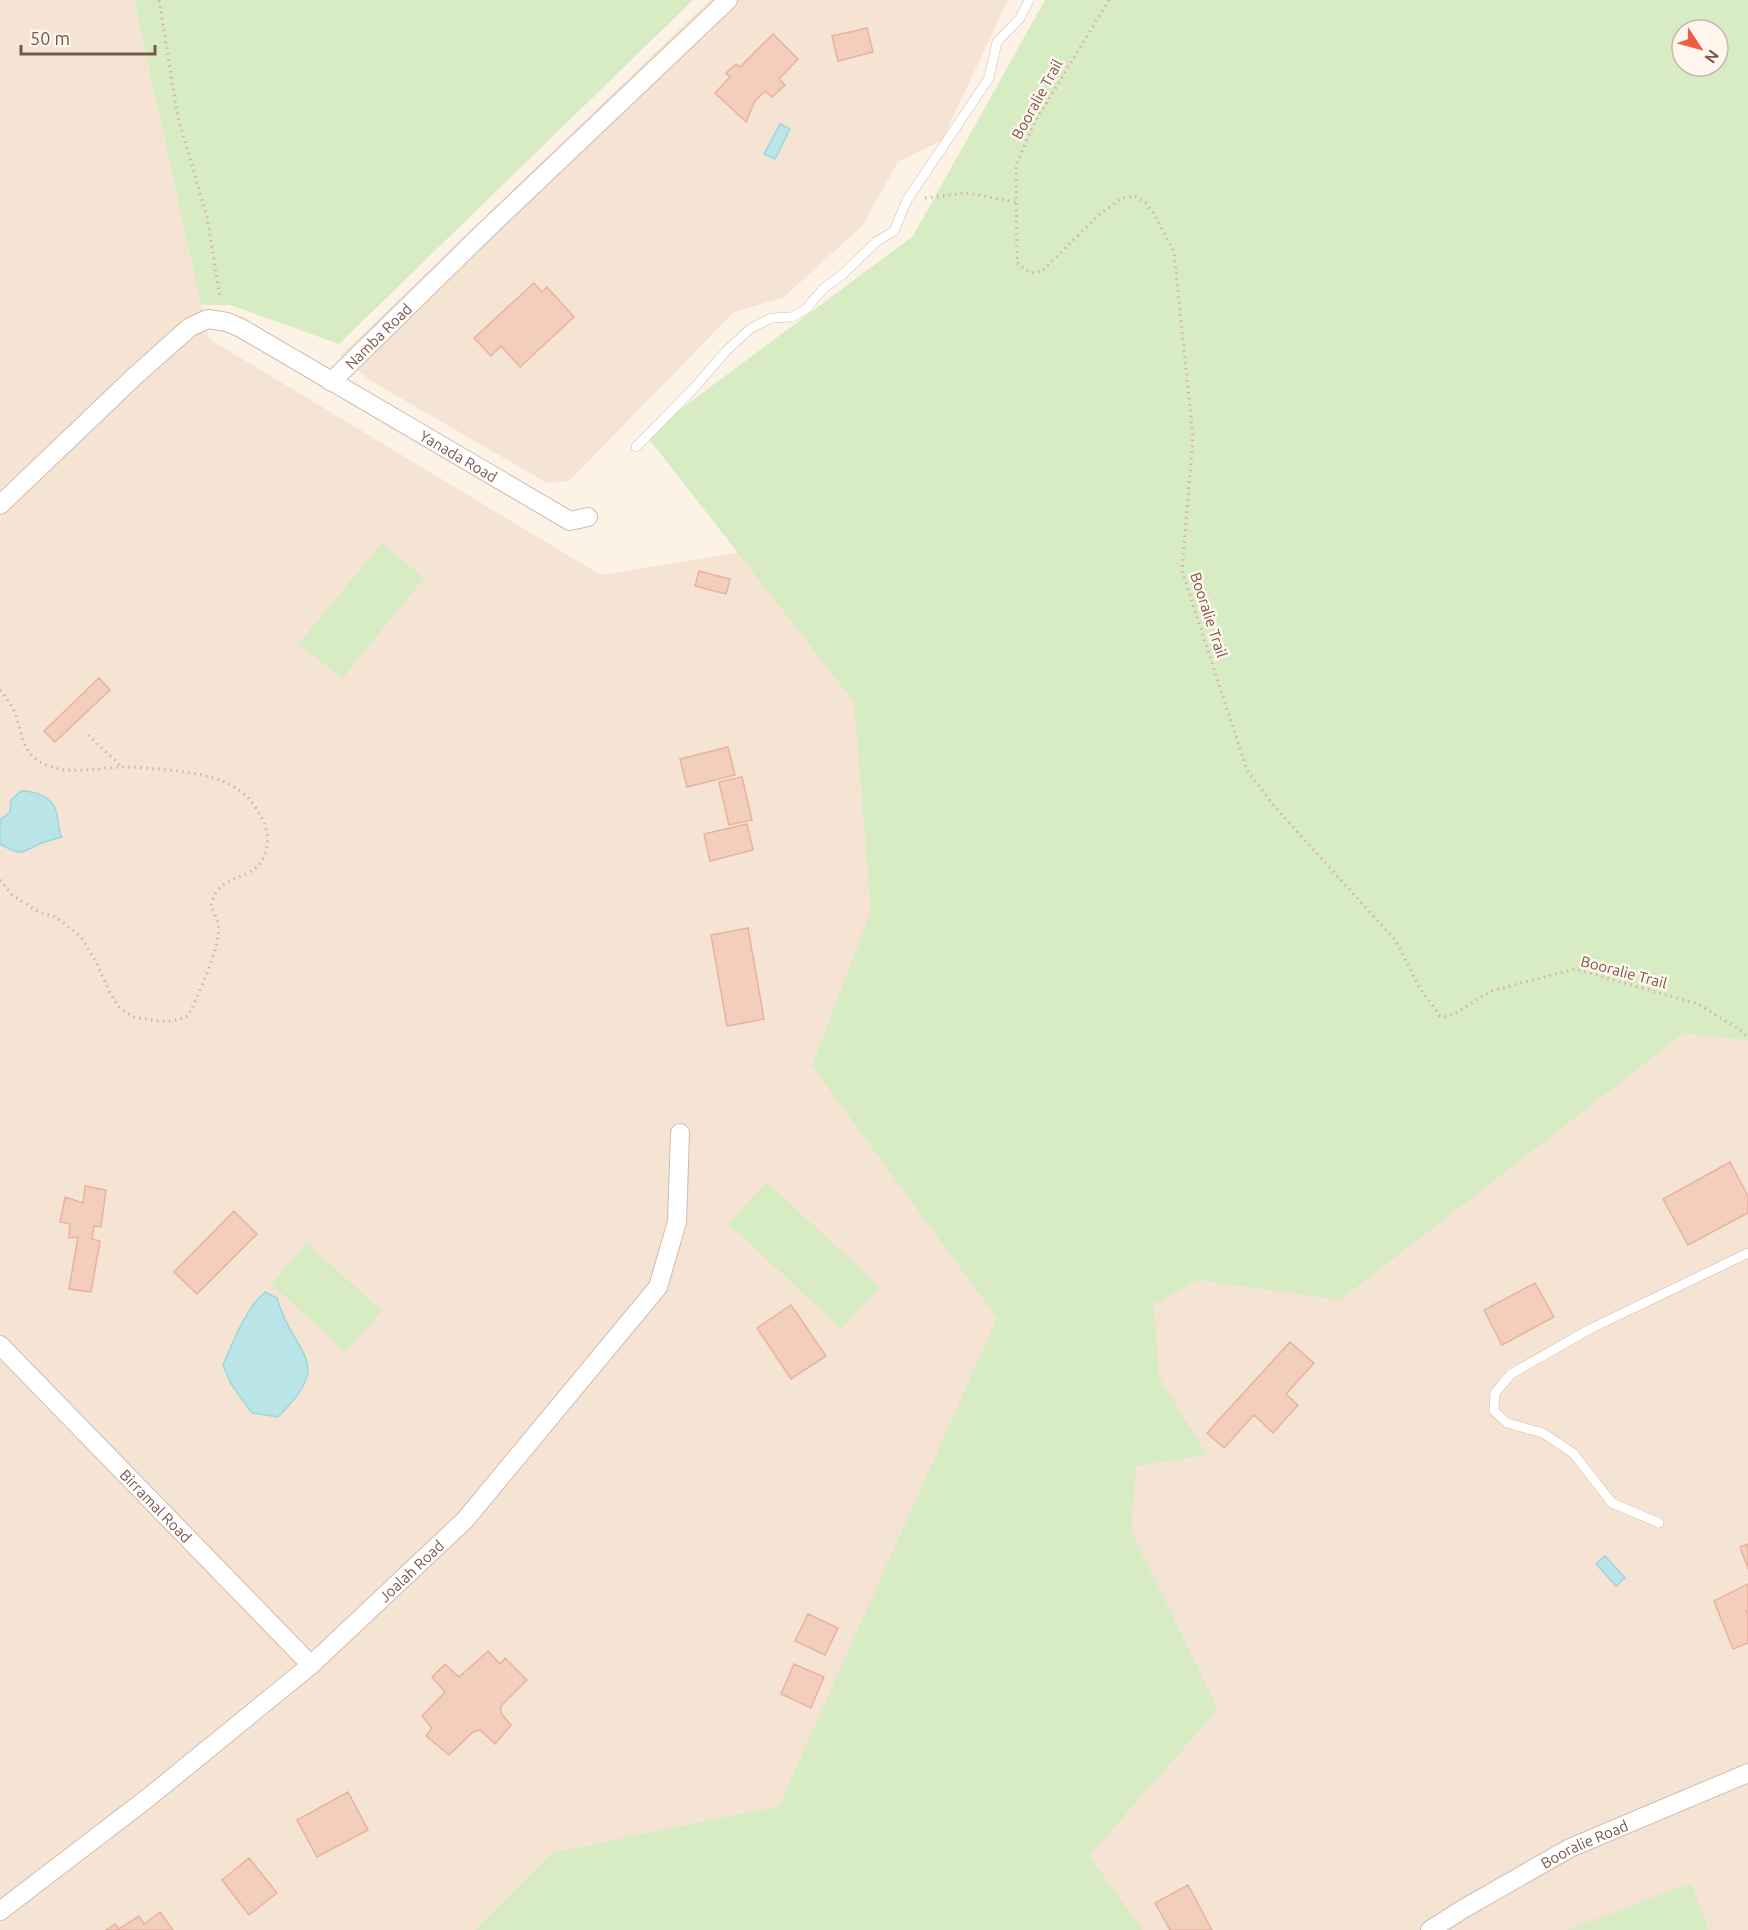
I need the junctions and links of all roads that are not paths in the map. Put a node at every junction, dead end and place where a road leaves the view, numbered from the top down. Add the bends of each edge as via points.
1 (728, 0) edge
2 (1029, 0) edge
3 (331, 382) junction
4 (636, 447) dead end
5 (0, 505) edge
6 (588, 517) dead end
7 (680, 1133) dead end
8 (1748, 1253) edge
9 (0, 1345) edge
10 (1659, 1523) dead end
11 (310, 1665) junction
12 (1748, 1773) edge
13 (0, 1911) edge
14 (1430, 1930) edge

1 - 3 street, Namba Road
2 - 4 lane via 1020,18 997,42 989,78 907,200 894,231 824,288 806,309 792,317 771,318 750,329
3 - 5 street via 241,328 208,319 190,327 135,376
3 - 6 street, Yanada Road via 570,521
7 - 11 street, Joalah Road via 677,1222 658,1287 465,1520
8 - 10 lane via 1590,1329 1511,1374 1495,1393 1494,1411 1507,1422 1544,1433 1573,1453 1611,1503
9 - 11 street, Birramal Road
11 - 13 street, Joalah Road via 149,1797
12 - 14 street, Booralie Road via 1570,1848

